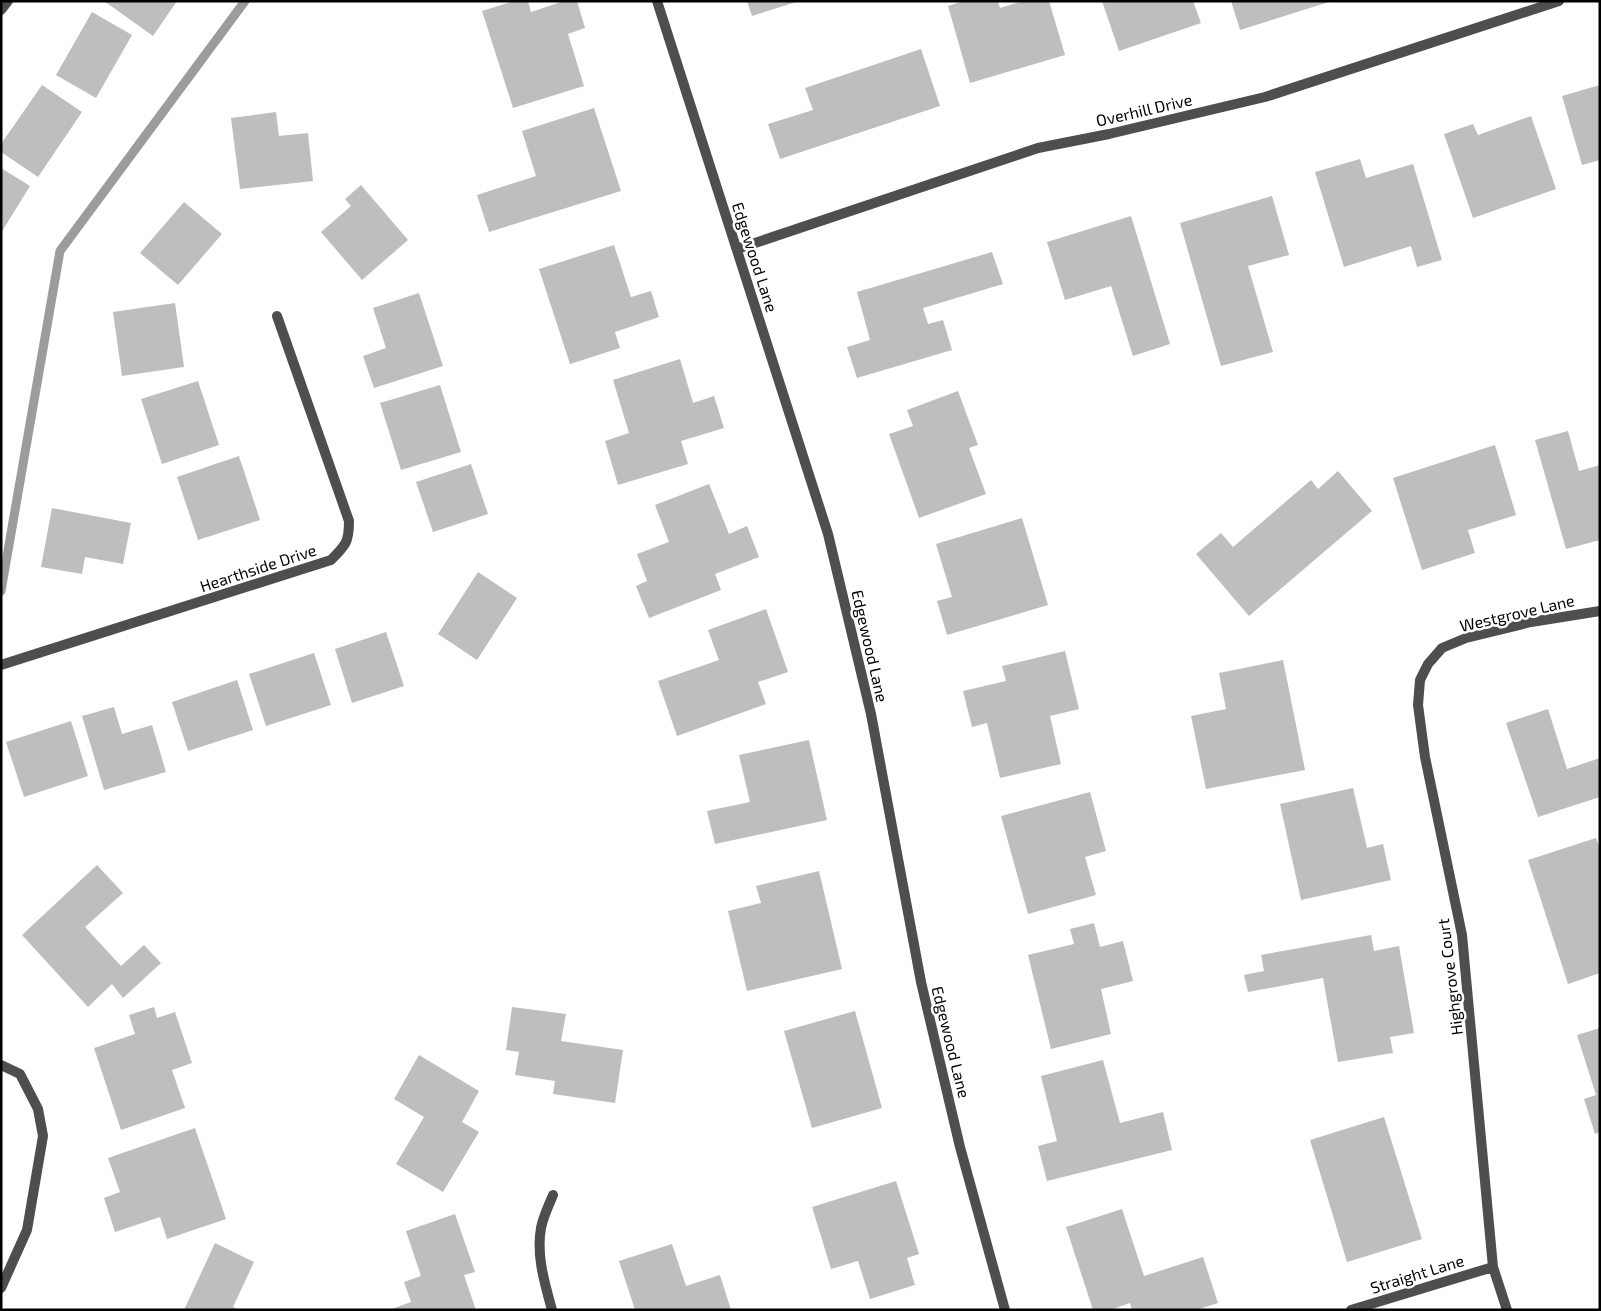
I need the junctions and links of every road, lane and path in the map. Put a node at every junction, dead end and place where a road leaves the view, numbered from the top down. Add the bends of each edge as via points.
1 (8, 1) edge
2 (657, 1) edge
3 (1559, 1) edge
4 (1, 10) edge
5 (737, 249) junction
6 (277, 316) dead end
7 (1600, 611) edge
8 (1442, 648) joint
9 (1, 665) edge
10 (1, 1065) edge
11 (553, 1195) dead end
12 (1493, 1267) junction
13 (1, 1288) edge
14 (552, 1310) edge
15 (1006, 1310) edge
16 (1350, 1310) edge
17 (1507, 1310) edge

1 - 4 street
2 - 5 street, Edgewood Lane
3 - 5 street, Overhill Drive via 1265,97 1038,148
5 - 15 street, Edgewood Lane via 828,534 871,714 921,982 960,1147
6 - 9 street, Hearthside Drive via 349,521 349,536 343,548 331,560
7 - 8 street, Westgrove Lane via 1531,622 1466,638
8 - 12 street, Highgrove Court via 1420,680 1418,705 1425,757 1462,935
10 - 13 street via 20,1074 38,1109 43,1136 27,1230
11 - 14 street via 541,1227 540,1250
12 - 16 street, Straight Lane
12 - 17 street, Highgrove Court

